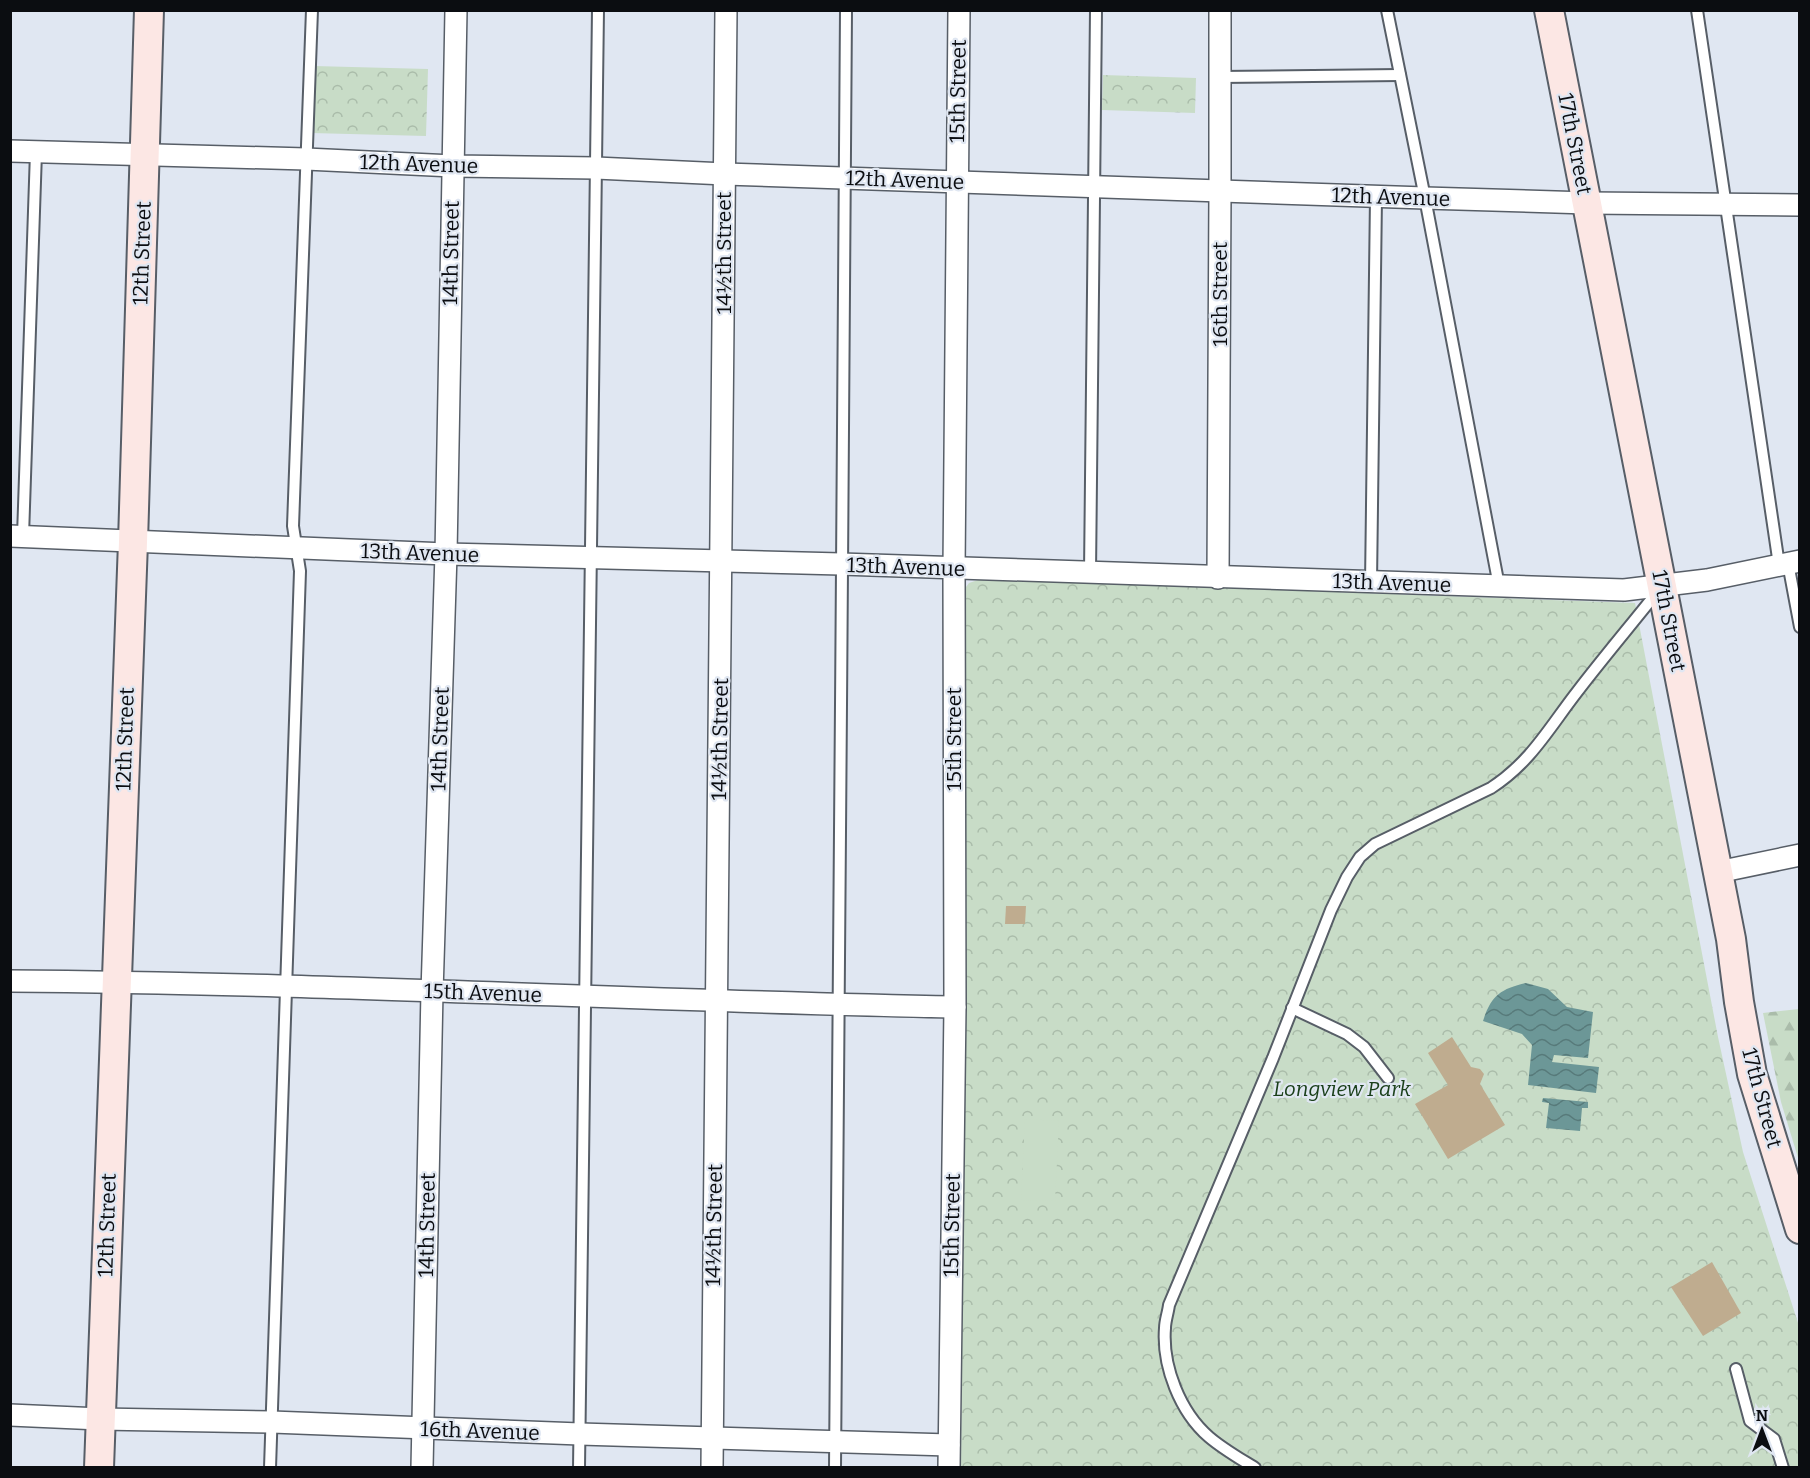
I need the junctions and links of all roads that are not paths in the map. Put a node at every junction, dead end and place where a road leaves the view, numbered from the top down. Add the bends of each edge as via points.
1 (150, 10) edge
2 (312, 10) edge
3 (456, 10) edge
4 (598, 10) edge
5 (726, 10) edge
6 (846, 10) edge
7 (959, 10) edge
8 (1096, 10) edge
9 (1220, 10) edge
10 (1387, 10) edge
11 (1549, 10) edge
12 (1697, 10) edge
13 (1400, 75) junction
14 (1219, 77) junction
15 (10, 151) edge
16 (36, 152) junction
17 (145, 154) junction
18 (306, 159) junction
19 (453, 166) junction
20 (596, 168) junction
21 (725, 174) junction
22 (844, 178) junction
23 (957, 181) junction
24 (1095, 187) junction
25 (1221, 191) junction
26 (1376, 196) junction
27 (1425, 198) junction
28 (1587, 202) junction
29 (1725, 204) junction
30 (1800, 205) edge
31 (17, 536) edge
32 (132, 542) junction
33 (297, 549) junction
34 (446, 554) junction
35 (592, 558) junction
36 (722, 561) junction
37 (1789, 563) edge
38 (841, 564) junction
39 (954, 569) junction
40 (1090, 573) junction
41 (1218, 578) junction
42 (1371, 583) junction
43 (1499, 586) junction
44 (1662, 586) junction
45 (1800, 627) edge
46 (1800, 855) edge
47 (1718, 872) junction
48 (10, 981) edge
49 (115, 982) junction
50 (287, 986) junction
51 (432, 992) junction
52 (585, 996) junction
53 (717, 1000) junction
54 (840, 1004) junction
55 (955, 1006) junction
56 (1292, 1008) junction
57 (1388, 1078) dead end
58 (1800, 1229) edge
59 (1736, 1369) dead end
60 (10, 1415) edge
61 (100, 1419) junction
62 (272, 1422) junction
63 (423, 1429) junction
64 (580, 1434) junction
65 (712, 1438) junction
66 (835, 1441) junction
67 (949, 1445) junction
68 (99, 1467) edge
69 (270, 1467) edge
70 (422, 1467) edge
71 (579, 1467) edge
72 (712, 1467) edge
73 (835, 1467) edge
74 (949, 1467) edge
75 (1256, 1467) edge
76 (1783, 1467) edge

1 - 17 street, 12th Street
2 - 18 lane
3 - 19 street, 14th Street
4 - 20 lane
5 - 21 street, 14½th Street
6 - 22 lane
7 - 23 street, 15th Street
8 - 24 lane
9 - 14 street, 16th Street
10 - 13 lane
11 - 28 street, 17th Street
12 - 29 lane
13 - 14 lane
13 - 27 lane
14 - 25 street, 16th Street
15 - 16 street, 12th Avenue
16 - 17 street, 12th Avenue
16 - 31 lane
17 - 18 street, 12th Avenue
17 - 32 street, 12th Street
18 - 19 street, 12th Avenue
18 - 33 lane via 293,526
19 - 20 street, 12th Avenue
19 - 34 street, 14th Street
20 - 21 street, 12th Avenue
20 - 35 lane
21 - 22 street, 12th Avenue
21 - 36 street, 14½th Street
22 - 23 street, 12th Avenue
22 - 38 lane
23 - 24 street, 12th Avenue
23 - 39 street, 15th Street
24 - 25 street, 12th Avenue
24 - 40 lane
25 - 26 street, 12th Avenue
25 - 41 street, 16th Street
26 - 27 street, 12th Avenue
26 - 42 lane
27 - 28 street, 12th Avenue
27 - 43 lane
28 - 29 street, 12th Avenue
28 - 44 street, 17th Street
29 - 30 street, 12th Avenue
29 - 37 lane
31 - 32 street, 13th Avenue
32 - 33 street, 13th Avenue
32 - 49 street, 12th Street
33 - 34 street, 13th Avenue
33 - 50 lane via 300,571
34 - 35 street, 13th Avenue
34 - 51 street, 14th Street
35 - 36 street, 13th Avenue
35 - 52 lane
36 - 38 street, 13th Avenue
36 - 53 street, 14½th Street
37 - 44 street, 13th Avenue
37 - 45 lane
38 - 39 street, 13th Avenue
38 - 54 lane
39 - 40 street, 13th Avenue
39 - 55 street, 15th Street
40 - 41 street, 13th Avenue
41 - 42 street, 13th Avenue
42 - 43 street, 13th Avenue
43 - 44 street, 13th Avenue via 1624,590
44 - 47 street, 17th Street
44 - 56 lane via 1532,753 1509,776 1375,844 1360,857 1331,910
46 - 47 street
47 - 58 street, 17th Street via 1752,1074
48 - 49 street, 15th Avenue
49 - 50 street, 15th Avenue
49 - 61 street, 12th Street
50 - 51 street, 15th Avenue
50 - 62 lane
51 - 52 street, 15th Avenue
51 - 63 street, 14th Street
52 - 53 street, 15th Avenue
52 - 64 lane
53 - 54 street, 15th Avenue
53 - 65 street, 14½th Street
54 - 55 street, 15th Avenue
54 - 66 lane
55 - 67 street, 15th Street
56 - 57 lane via 1347,1034 1369,1053
56 - 75 lane via 1169,1305 1165,1329 1166,1351 1180,1401 1208,1437
59 - 76 lane via 1750,1421 1774,1439
60 - 61 street, 16th Avenue
61 - 62 street, 16th Avenue
61 - 68 street, 12th Street
62 - 63 street, 16th Avenue
62 - 69 lane
63 - 64 street, 16th Avenue
63 - 70 street, 14th Street
64 - 65 street, 16th Avenue
64 - 71 lane
65 - 66 street, 16th Avenue
65 - 72 street, 14½th Street
66 - 67 street, 16th Avenue
66 - 73 lane
67 - 74 street, 15th Street

